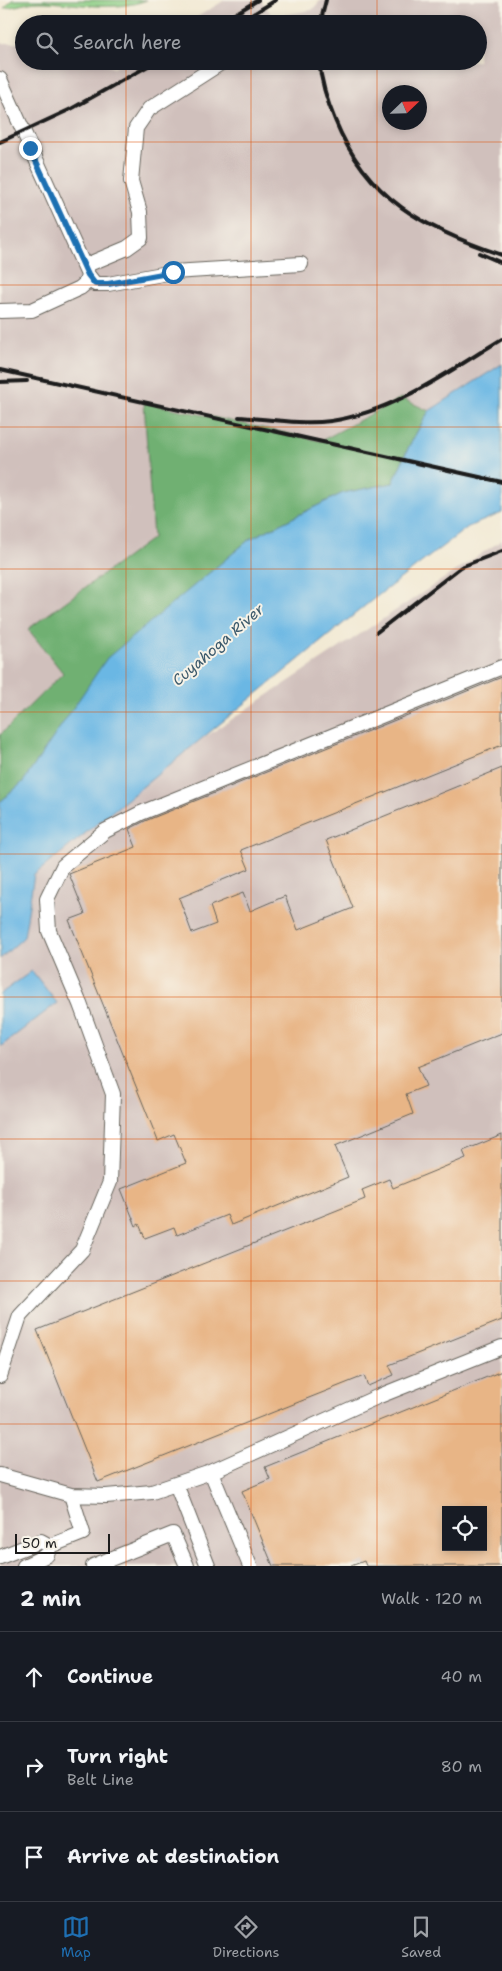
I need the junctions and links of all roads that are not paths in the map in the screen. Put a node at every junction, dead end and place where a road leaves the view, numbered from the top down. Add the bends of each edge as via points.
1 (210, 70) edge
2 (0, 79) edge
3 (301, 264) dead end
4 (86, 271) junction
5 (0, 311) edge
6 (502, 667) edge
7 (502, 1347) edge
8 (0, 1376) edge
9 (211, 1472) junction
10 (0, 1475) edge
11 (176, 1484) junction
12 (71, 1495) junction
13 (50, 1546) junction
14 (0, 1557) edge
15 (24, 1566) edge
16 (93, 1566) edge
17 (187, 1566) edge
18 (208, 1566) edge
19 (250, 1566) edge

1 - 4 street via 149,109 136,128 131,181 140,212 141,238
2 - 4 street
3 - 4 street via 173,272 108,284 95,284
4 - 5 street via 86,283 80,288 32,310
6 - 8 street via 140,812 105,831 63,866 47,899 49,931 113,1094 110,1182 82,1250 20,1316
7 - 9 street
9 - 11 street
9 - 19 street
10 - 12 street
11 - 12 street via 152,1492
11 - 18 street
12 - 13 street via 83,1533
13 - 14 street via 41,1541
13 - 15 street via 47,1555
16 - 17 street via 173,1534

